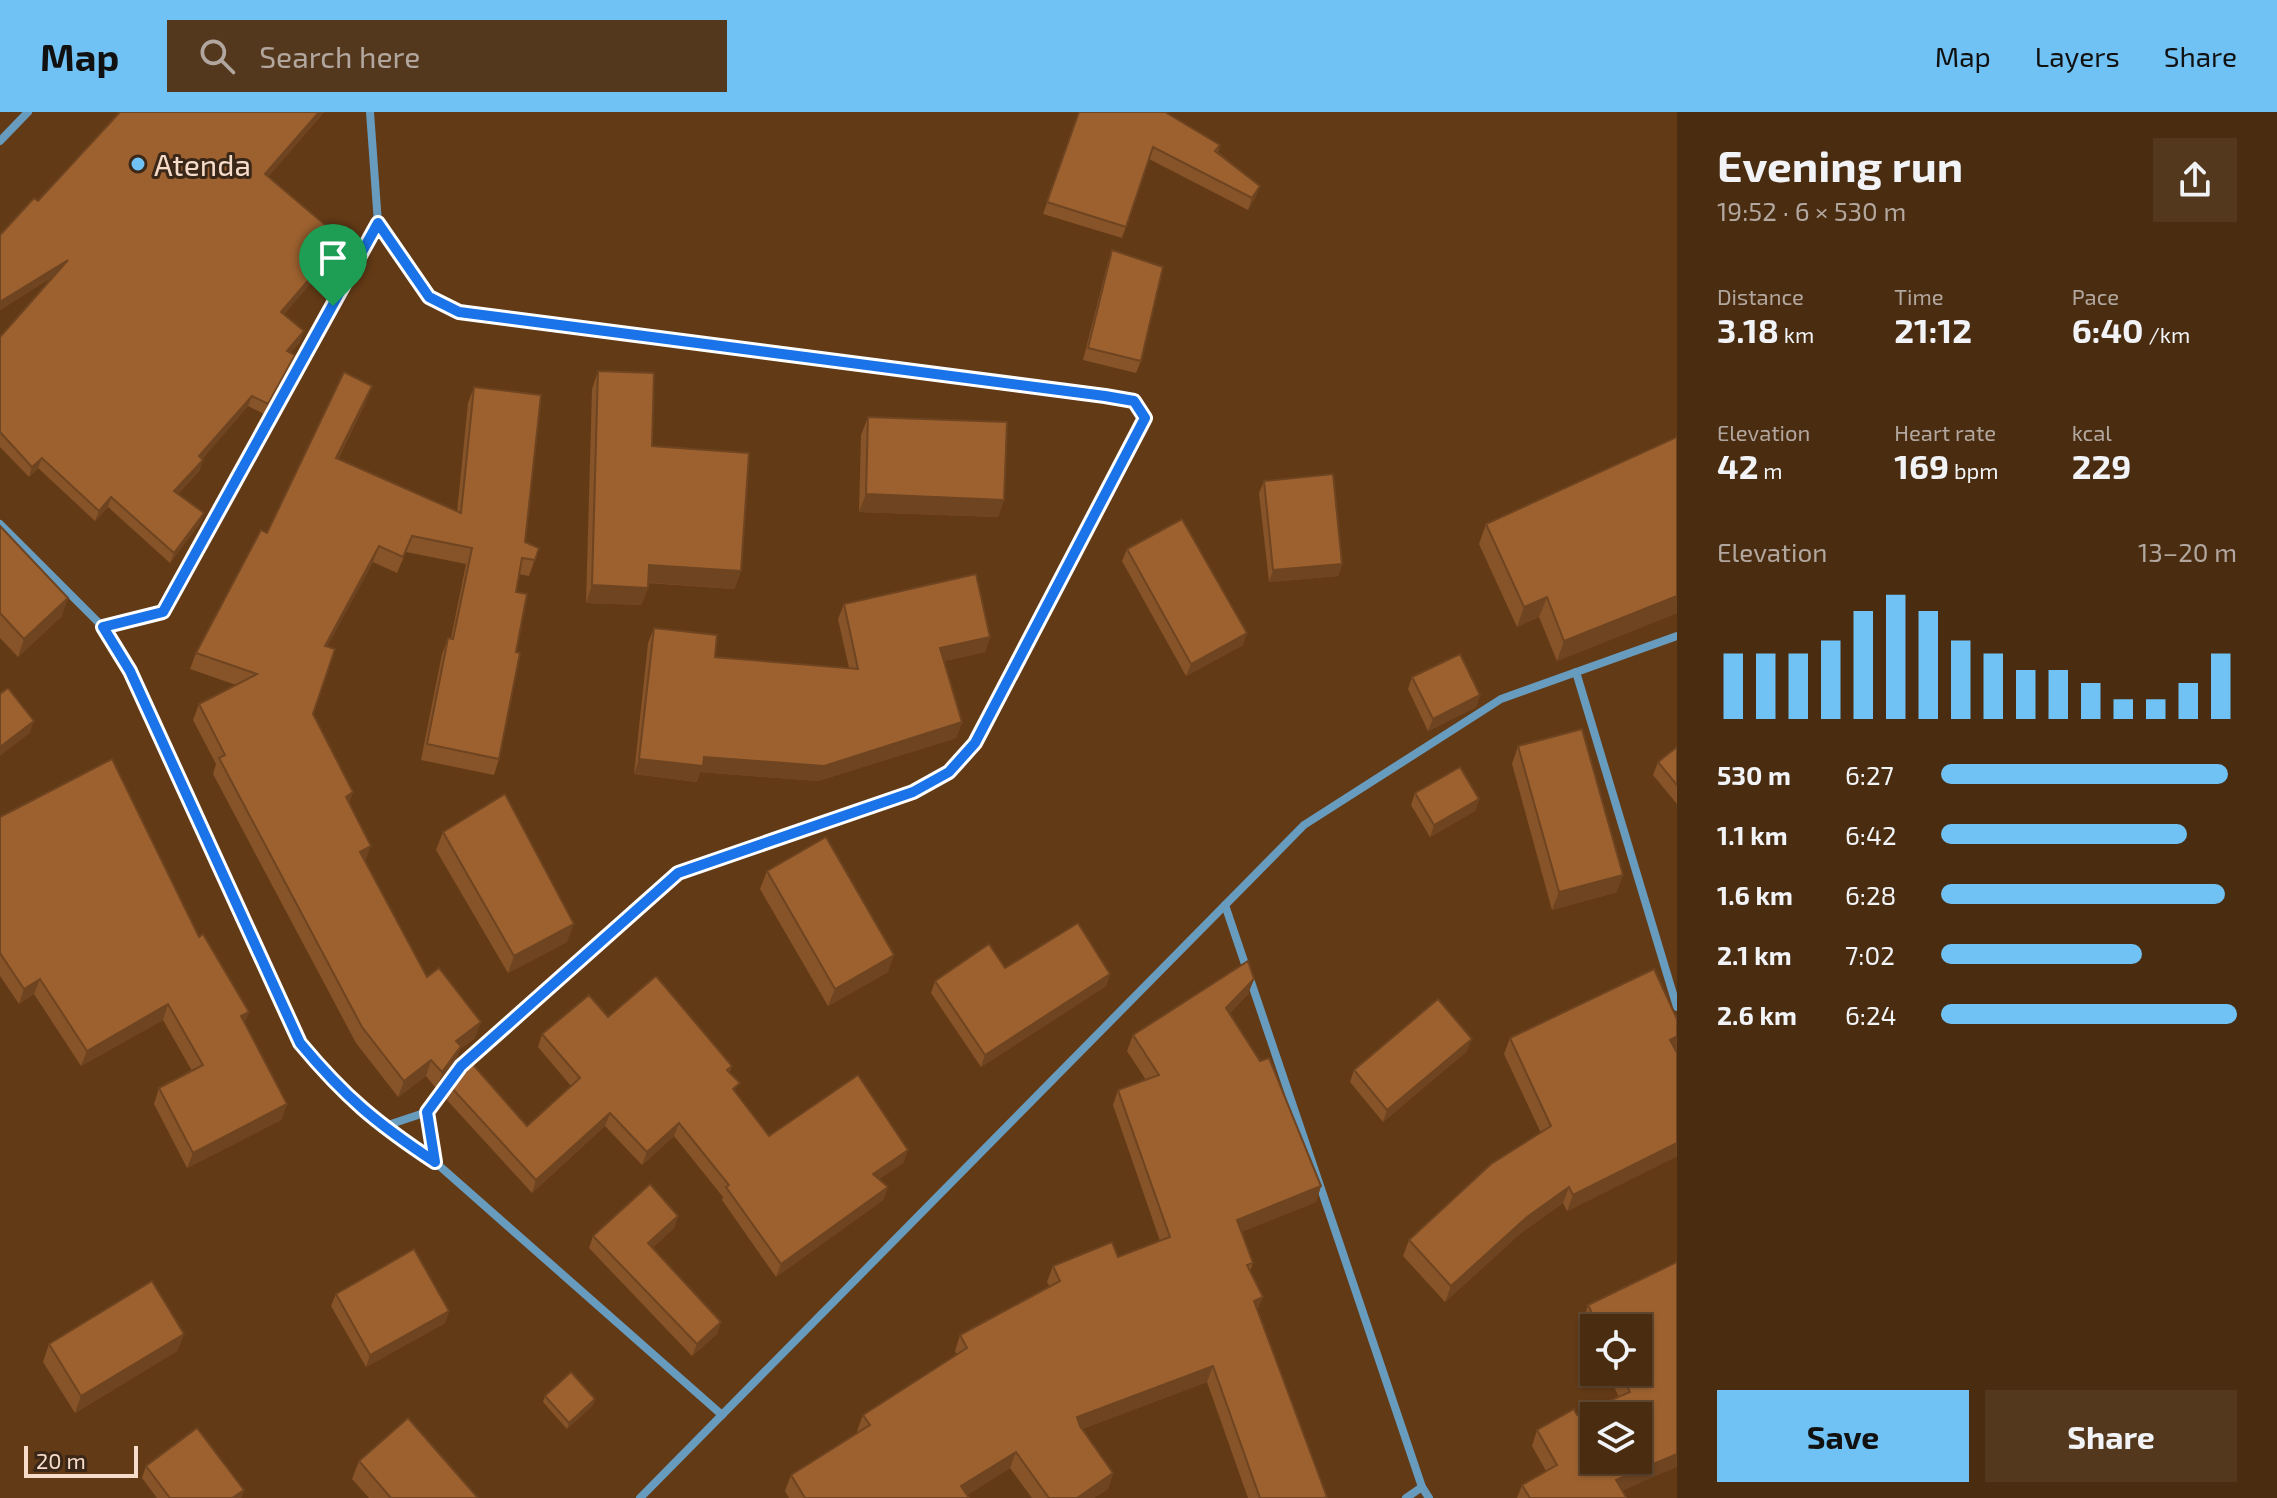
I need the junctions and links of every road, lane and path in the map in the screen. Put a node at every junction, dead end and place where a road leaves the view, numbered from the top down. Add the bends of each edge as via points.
1 (28, 112) edge
2 (370, 112) edge
3 (0, 141) edge
4 (378, 223) junction
5 (0, 524) edge
6 (103, 627) junction
7 (1677, 636) edge
8 (1576, 672) junction
9 (1225, 905) junction
10 (1677, 1007) edge
11 (427, 1112) junction
12 (382, 1127) junction
13 (435, 1162) junction
14 (722, 1415) junction
15 (1422, 1487) junction
16 (640, 1498) edge
17 (1406, 1498) edge
18 (1429, 1498) edge

1 - 3 street
2 - 4 street
4 - 6 street via 163,612
4 - 11 street via 429,297 459,312 1105,396 1134,401 1145,418 975,743 949,772 913,792 678,873 461,1066
5 - 6 street
6 - 12 street via 130,671 300,1043 340,1091
7 - 8 street
8 - 9 street via 1501,699 1304,825
8 - 10 street
9 - 14 street
9 - 15 street
11 - 12 street
11 - 13 street
12 - 13 street
13 - 14 street
14 - 16 street
15 - 17 street
15 - 18 street

